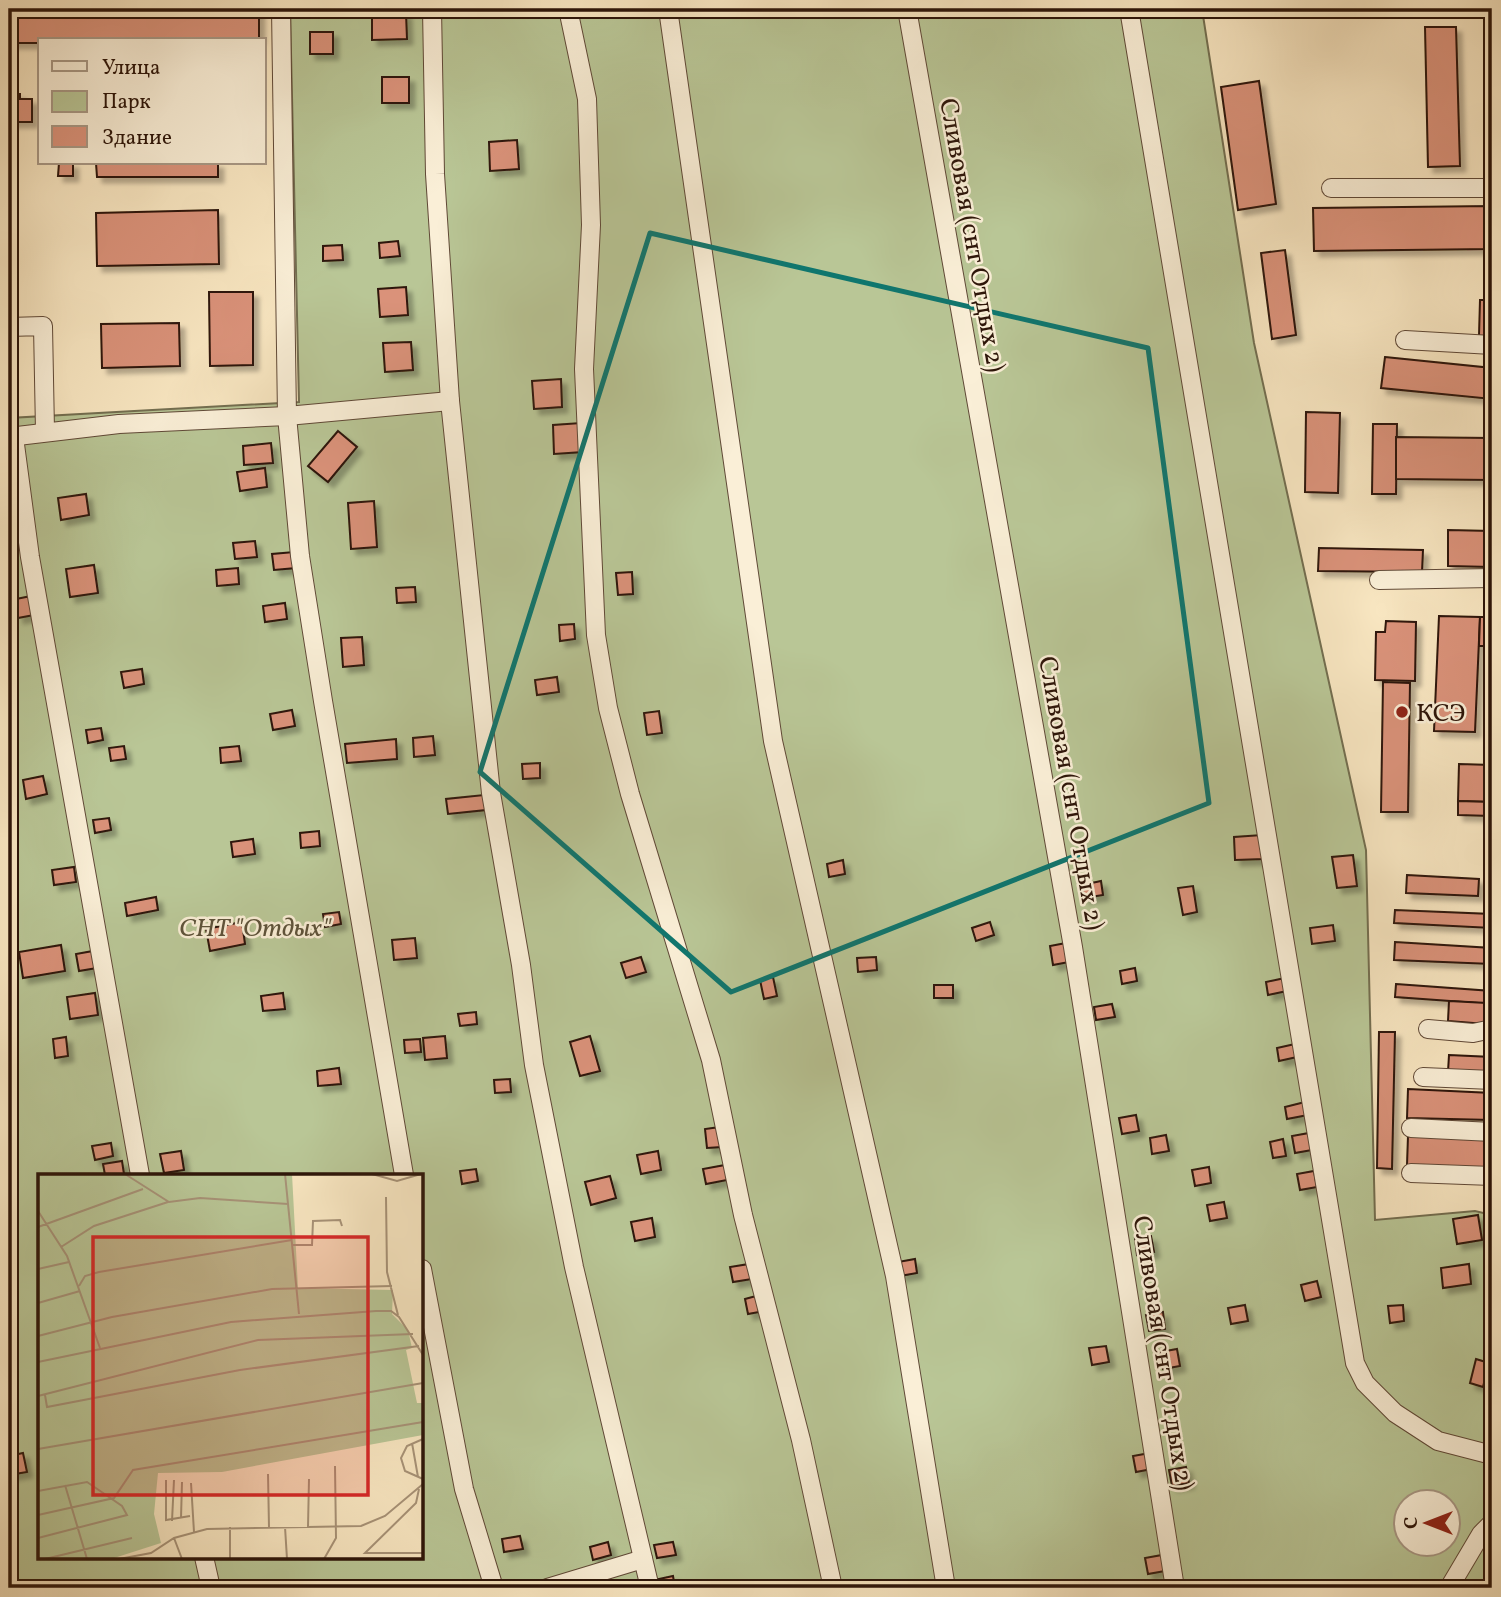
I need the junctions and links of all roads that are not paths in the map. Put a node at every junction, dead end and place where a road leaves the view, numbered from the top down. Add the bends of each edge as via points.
1 (281, 9) edge
2 (432, 9) edge
3 (568, 9) edge
4 (668, 9) edge
5 (906, 9) edge
6 (1129, 9) edge
7 (1331, 188) dead end
8 (1492, 188) edge
9 (9, 327) edge
10 (1405, 340) dead end
11 (1492, 345) edge
12 (450, 401) junction
13 (288, 416) junction
14 (45, 431) junction
15 (11, 437) edge
16 (1492, 578) edge
17 (1379, 580) dead end
18 (1428, 1029) dead end
19 (1492, 1029) edge
20 (1423, 1077) dead end
21 (1492, 1080) edge
22 (1411, 1128) dead end
23 (1492, 1132) edge
24 (1410, 1172) dead end
25 (140, 1174) edge
26 (404, 1174) edge
27 (1492, 1176) edge
28 (424, 1279) edge
29 (1492, 1455) edge
30 (1492, 1523) edge
31 (204, 1558) edge
32 (643, 1559) junction
33 (211, 1588) edge
34 (494, 1588) edge
35 (547, 1588) edge
36 (650, 1588) edge
37 (833, 1588) edge
38 (946, 1588) edge
39 (1175, 1588) edge
40 (1449, 1588) edge

1 - 13 lane
2 - 12 lane via 435,174
3 - 37 lane via 587,99 591,225 584,369 596,635 608,708 711,1060 743,1215 801,1440
4 - 38 lane via 773,740 895,1276
5 - 39 lane, Сливовая (снт Отдых 2) via 1073,947
6 - 29 lane via 1355,1363 1365,1383 1395,1413 1438,1441
7 - 8 lane
9 - 14 lane via 43,326
10 - 11 lane
12 - 13 lane
12 - 32 lane via 491,793 534,1065 574,1266
13 - 14 lane
13 - 26 lane via 302,569
14 - 15 lane
15 - 25 lane
16 - 17 lane
18 - 19 lane
20 - 21 lane
22 - 23 lane
24 - 27 lane
28 - 34 lane via 464,1489
30 - 40 lane
31 - 33 lane
32 - 35 lane
32 - 36 lane

